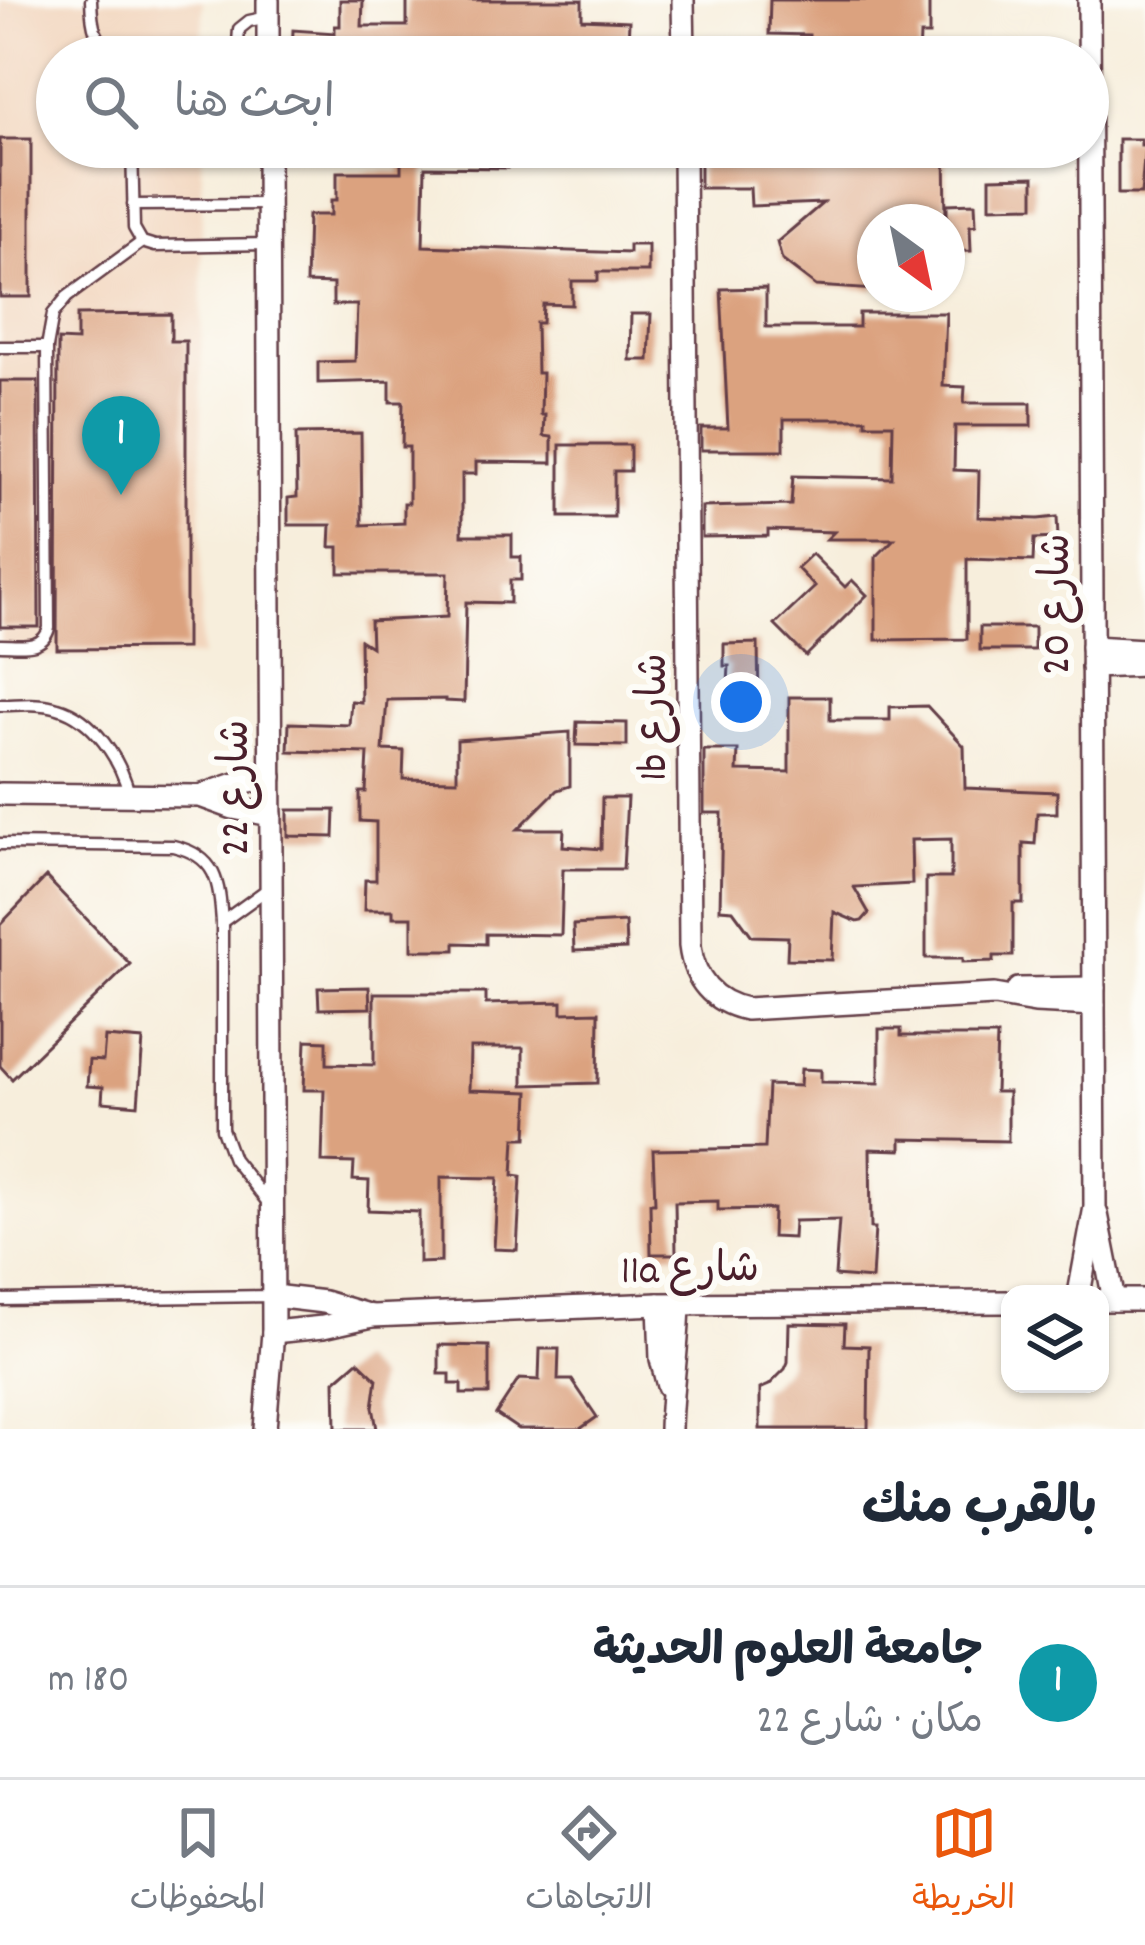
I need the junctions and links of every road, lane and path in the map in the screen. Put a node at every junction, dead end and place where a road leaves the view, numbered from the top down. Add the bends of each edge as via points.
1 (91, 0) edge
2 (683, 0) edge
3 (1089, 0) edge
4 (268, 8) edge
5 (96, 36) edge
6 (238, 36) edge
7 (684, 36) edge
8 (1089, 36) edge
9 (133, 168) edge
10 (268, 168) edge
11 (684, 168) edge
12 (1090, 168) edge
13 (269, 204) junction
14 (134, 205) junction
15 (142, 242) junction
16 (269, 244) junction
17 (0, 347) edge
18 (47, 347) junction
19 (0, 645) edge
20 (1145, 650) edge
21 (1092, 657) junction
22 (1145, 665) edge
23 (0, 705) edge
24 (271, 777) junction
25 (0, 794) edge
26 (129, 794) junction
27 (200, 796) junction
28 (271, 815) junction
29 (0, 844) edge
30 (272, 886) junction
31 (222, 922) junction
32 (1094, 996) junction
33 (1095, 1207) junction
34 (273, 1208) junction
35 (1081, 1285) edge
36 (1105, 1285) edge
37 (273, 1295) junction
38 (0, 1300) edge
39 (1109, 1300) edge
40 (1145, 1300) edge
41 (1001, 1302) edge
42 (669, 1304) junction
43 (372, 1316) junction
44 (273, 1332) junction
45 (266, 1429) edge
46 (670, 1429) edge

1 - 5 lane
2 - 7 street
3 - 8 street, شارع 20
4 - 6 lane
9 - 14 lane
10 - 13 street, شارع 22
11 - 32 street, 1b شارع via 690,946 697,974 719,999 746,1009 1034,987
12 - 21 street, شارع 20
13 - 14 lane
13 - 16 street, شارع 22
14 - 15 lane
15 - 16 lane
15 - 18 lane via 67,297 53,314
16 - 24 street, شارع 22
17 - 18 lane
18 - 19 lane via 49,628 38,644
20 - 21 street
21 - 22 street
21 - 32 street, شارع 20
23 - 26 lane via 50,706 83,721 121,770
24 - 27 street
24 - 28 street, شارع 22
25 - 26 street
26 - 27 street
27 - 28 street
28 - 30 street, شارع 22
29 - 31 lane via 185,848 212,869
30 - 31 lane
30 - 34 street, شارع 22
31 - 34 lane via 222,1129 233,1159
32 - 33 street, شارع 20
33 - 35 street, شارع 20
33 - 36 street, شارع 20
34 - 37 street, شارع 22
37 - 38 lane
37 - 43 street, 11a شارع
37 - 44 street, شارع 22
39 - 40 street
41 - 42 street, 11a شارع
42 - 43 street, 11a شارع
42 - 46 street via 678,1346
43 - 44 street, 11a شارع
44 - 45 street, شارع 22

